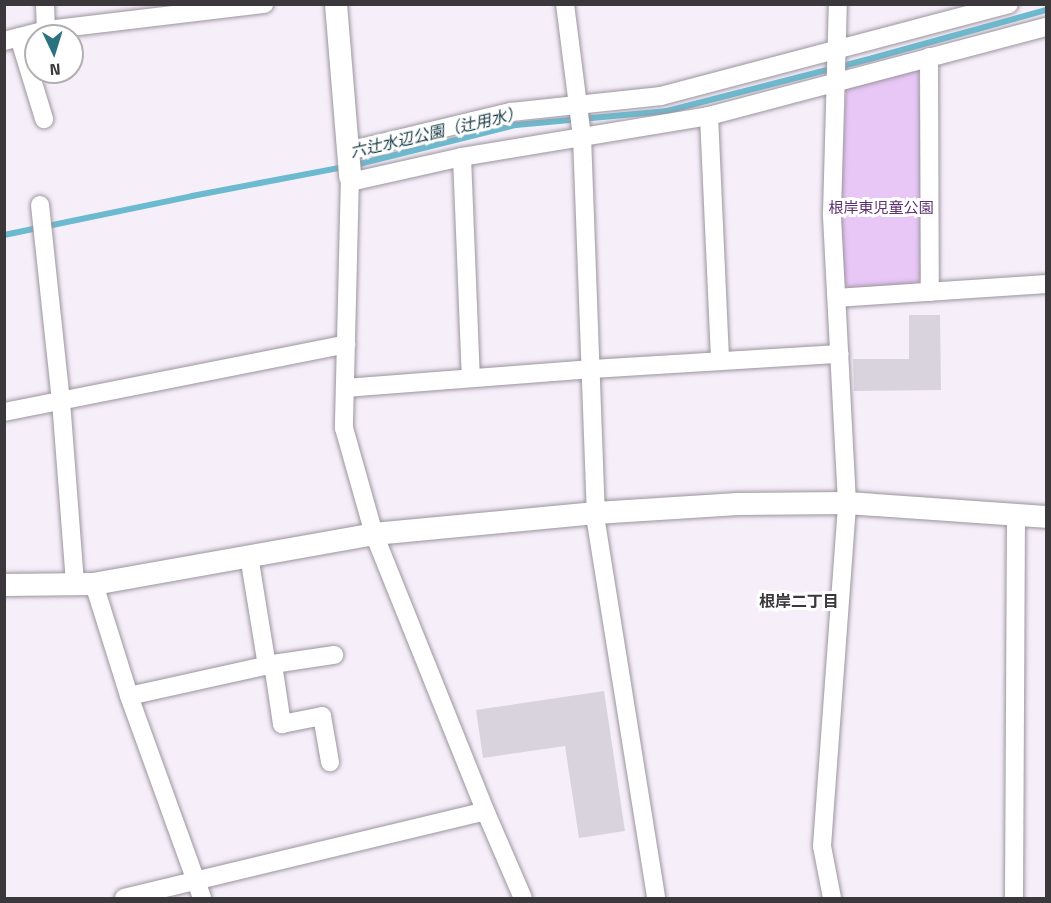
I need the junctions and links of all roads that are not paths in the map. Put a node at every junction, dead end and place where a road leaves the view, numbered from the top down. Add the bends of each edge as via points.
1 (45, 4) edge
2 (264, 4) edge
3 (336, 4) edge
4 (566, 4) edge
5 (838, 4) edge
6 (1010, 4) edge
7 (952, 12) edge
8 (46, 24) edge
9 (84, 25) edge
10 (1047, 27) edge
11 (12, 39) edge
12 (929, 57) junction
13 (836, 65) junction
14 (709, 117) junction
15 (44, 119) dead end
16 (580, 119) junction
17 (462, 157) junction
18 (349, 168) junction
19 (40, 205) dead end
20 (1047, 284) edge
21 (930, 292) junction
22 (837, 298) junction
23 (346, 344) junction
24 (840, 354) junction
25 (720, 361) junction
26 (592, 369) junction
27 (471, 378) junction
28 (345, 388) junction
29 (61, 401) junction
30 (4, 412) edge
31 (847, 503) junction
32 (596, 513) junction
33 (1016, 515) junction
34 (1047, 517) edge
35 (374, 534) junction
36 (249, 556) junction
37 (84, 584) junction
38 (4, 585) edge
39 (334, 655) dead end
40 (270, 665) junction
41 (129, 696) junction
42 (330, 762) dead end
43 (485, 811) junction
44 (196, 880) junction
45 (124, 898) edge
46 (202, 898) edge
47 (523, 898) edge
48 (656, 898) edge
49 (832, 898) edge
50 (1014, 898) edge

1 - 8 street
2 - 9 street
3 - 18 street
4 - 16 street
5 - 13 street
6 - 7 street
7 - 13 street
10 - 12 street
11 - 15 street
12 - 13 street
12 - 21 street
13 - 14 street
13 - 16 street via 662,96
13 - 22 street via 832,213
14 - 16 street
14 - 25 street
16 - 17 street
16 - 18 street via 511,112
16 - 26 street
17 - 18 street
17 - 27 street
18 - 23 street
19 - 29 street
20 - 21 street
21 - 22 street
22 - 24 street
23 - 28 street
23 - 29 street
24 - 25 street
24 - 31 street
25 - 26 street
26 - 27 street
26 - 32 street
27 - 28 street
28 - 35 street via 344,428
29 - 30 street
29 - 37 street
31 - 32 street via 738,504
31 - 33 street
31 - 49 street via 822,846
32 - 35 street
32 - 48 street
33 - 34 street
33 - 50 street
35 - 36 street
35 - 43 street
36 - 37 street
36 - 40 street
37 - 38 street
37 - 41 street
39 - 40 street
40 - 41 street
40 - 42 street via 282,724 322,716
41 - 44 street
43 - 44 street
43 - 47 street
44 - 45 street
44 - 46 street

